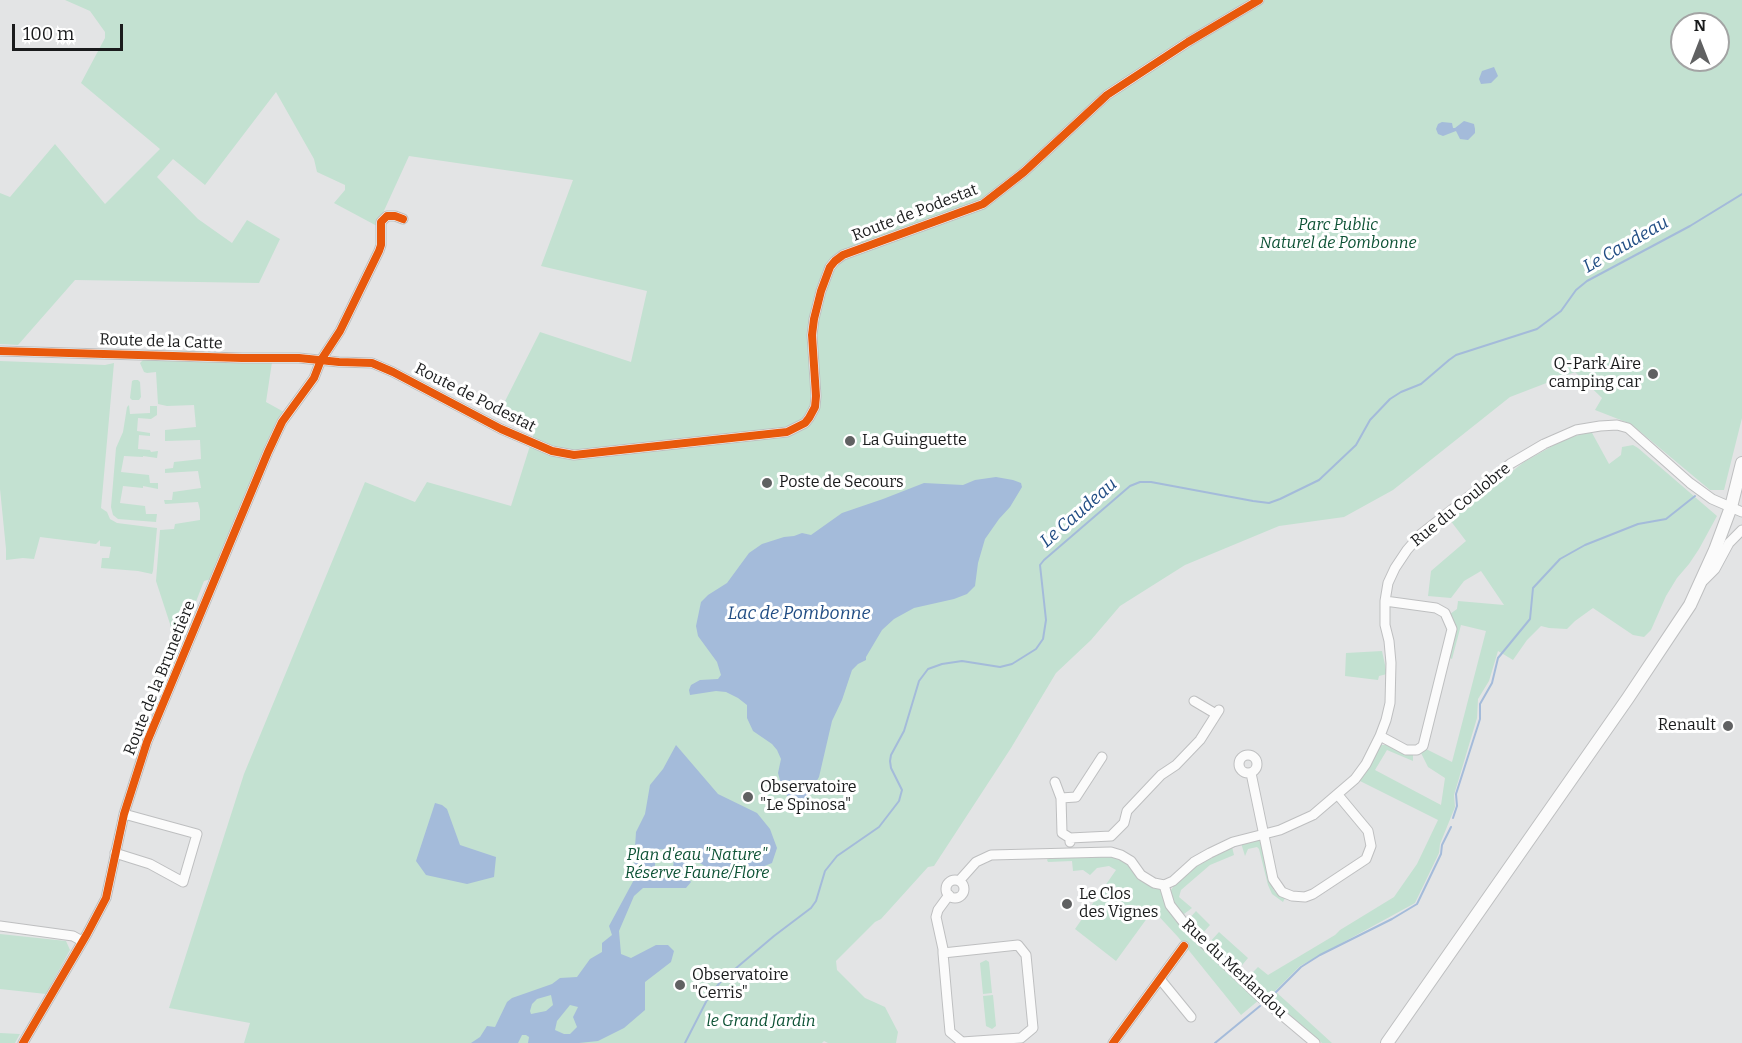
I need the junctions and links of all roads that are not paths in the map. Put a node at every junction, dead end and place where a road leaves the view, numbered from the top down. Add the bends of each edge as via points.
1 (1259, 0) edge
2 (403, 219) dead end
3 (0, 351) edge
4 (321, 360) junction
5 (1742, 463) edge
6 (1736, 509) edge
7 (1742, 530) edge
8 (1698, 586) junction
9 (1384, 601) junction
10 (1194, 701) dead end
11 (1380, 736) junction
12 (1102, 757) dead end
13 (1251, 773) dead end
14 (1054, 782) dead end
15 (1338, 795) junction
16 (1061, 798) junction
17 (124, 814) junction
18 (1265, 834) junction
19 (1070, 838) junction
20 (1070, 853) junction
21 (116, 854) junction
22 (1164, 885) junction
23 (0, 926) edge
24 (82, 941) junction
25 (1184, 946) dead end
26 (943, 953) junction
27 (1160, 979) junction
28 (1191, 1017) dead end
29 (1114, 1042) edge
30 (23, 1043) edge
31 (1315, 1043) edge
32 (1387, 1043) edge

1 - 4 street, Route de Podestat via 1107,95 1024,172 983,204 843,255 836,261 830,267 814,319 815,407 805,423 787,432 574,455 552,451 501,429 372,363
2 - 4 street, Route de la Brunetière via 387,216 381,222 379,251 340,331
3 - 4 street, Route de la Catte
4 - 17 street, Route de la Brunetière via 268,452 147,742
5 - 6 main road
6 - 8 main road
6 - 9 street, Rue du Coulobre via 1712,499 1690,483 1628,428 1617,425 1576,430 1510,464 1421,534 1395,568
7 - 8 street
8 - 32 main road via 1654,660
9 - 11 street, Rue du Coulobre via 1392,683
9 - 11 street via 1436,608 1445,613 1452,629 1423,746 1406,750
10 - 19 street via 1218,712 1200,740 1127,811 1124,823 1111,836
11 - 15 street, Rue du Coulobre via 1366,764
12 - 16 street via 1076,797
13 - 18 street
14 - 16 street
15 - 18 street, Rue du Coulobre via 1312,815
15 - 18 street via 1368,831 1371,846 1366,859 1314,894 1305,897 1282,892 1274,879
16 - 19 street via 1062,833
17 - 21 street, Route de la Brunetière
17 - 21 street via 196,834 183,882 150,864
18 - 22 street, Rue du Coulobre via 1210,853
19 - 20 street
20 - 22 street via 1121,855 1142,875
20 - 26 street via 991,855 976,862 959,880 963,893 957,898 949,895 938,910
21 - 24 street, Route de la Brunetière via 106,898
22 - 31 street, Rue du Merlandou via 1170,905 1188,928
23 - 24 street via 73,936
24 - 30 street, Route de la Brunetière
25 - 27 street
26 - 26 street via 950,1032 962,1042 1021,1038 1033,1028 1026,955 1017,945
27 - 28 street
27 - 29 street

